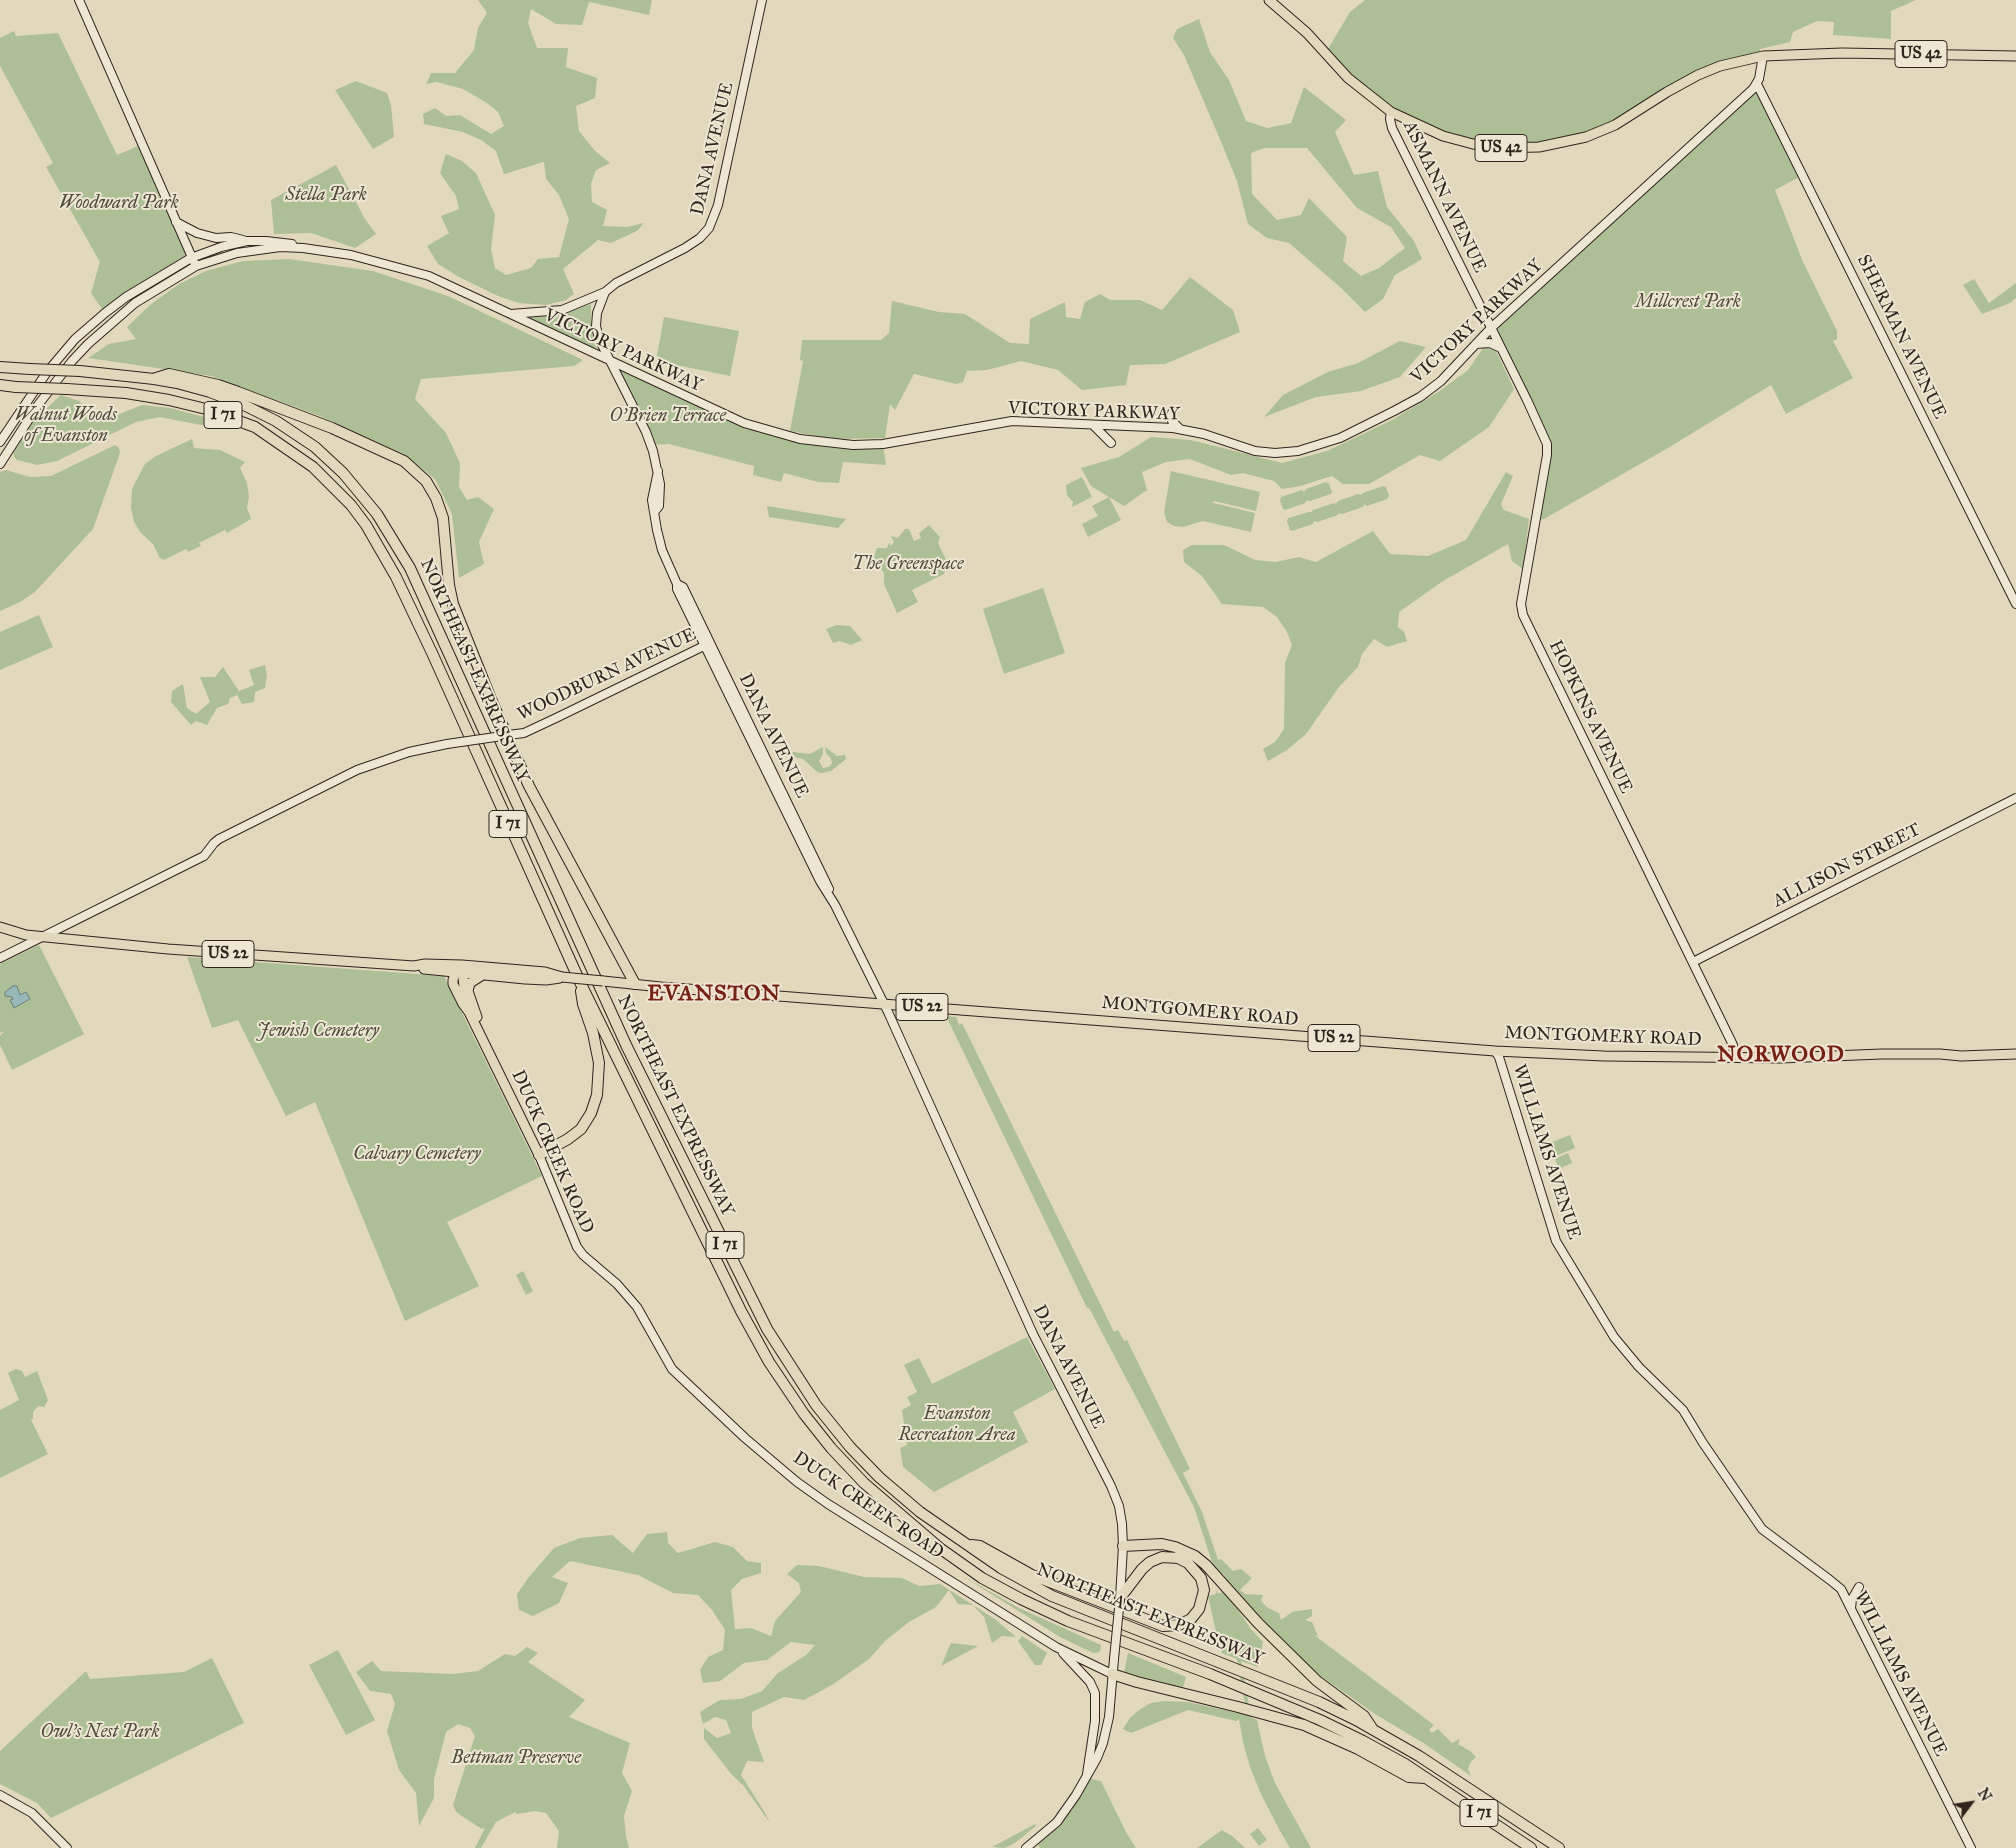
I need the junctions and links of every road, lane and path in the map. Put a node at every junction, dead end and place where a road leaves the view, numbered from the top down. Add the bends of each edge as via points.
1 (79, 0) edge
2 (762, 0) edge
3 (1269, 0) edge
4 (1763, 56) junction
5 (2016, 56) edge
6 (1757, 84) junction
7 (1391, 112) junction
8 (176, 222) junction
9 (247, 241) junction
10 (303, 248) junction
11 (192, 258) junction
12 (196, 266) junction
13 (605, 292) junction
14 (509, 314) junction
15 (1491, 328) junction
16 (1476, 344) junction
17 (1501, 348) junction
18 (611, 363) junction
19 (0, 368) edge
20 (633, 372) junction
21 (1514, 376) joint
22 (154, 379) junction
23 (621, 382) junction
24 (0, 385) edge
25 (1172, 413) dead end
26 (1093, 425) junction
27 (1180, 429) junction
28 (0, 442) edge
29 (1111, 443) dead end
30 (0, 464) edge
31 (2016, 604) edge
32 (707, 644) junction
33 (2016, 798) edge
34 (0, 927) edge
35 (42, 937) junction
36 (0, 958) edge
37 (1692, 962) junction
38 (459, 969) junction
39 (482, 976) junction
40 (562, 977) junction
41 (580, 982) junction
42 (634, 984) junction
43 (884, 1004) junction
44 (479, 1032) junction
45 (1495, 1051) junction
46 (2016, 1054) edge
47 (1734, 1057) junction
48 (539, 1155) junction
49 (965, 1544) junction
50 (1123, 1546) junction
51 (1859, 1587) dead end
52 (1120, 1598) junction
53 (1851, 1608) junction
54 (1056, 1647) junction
55 (1112, 1674) junction
56 (1373, 1729) junction
57 (1086, 1778) junction
58 (1426, 1778) junction
59 (0, 1795) edge
60 (67, 1848) edge
61 (1026, 1848) edge
62 (1532, 1848) edge
63 (1559, 1848) edge
64 (1971, 1848) edge

1 - 8 street
2 - 13 street, DANA AVENUE via 718,205 709,228 685,248 616,283
3 - 7 main road, US 42 via 1307,33 1348,78
4 - 5 main road, US 42 via 1842,53
4 - 6 street
4 - 7 main road, US 42 via 1698,75 1600,132 1539,147 1497,148 1461,142 1431,132
6 - 15 street, VICTORY PARKWAY
6 - 31 street, SHERMAN AVENUE
7 - 15 street, ASMANN AVENUE via 1392,128
8 - 9 street via 197,233
8 - 11 street
9 - 10 street, VICTORY PARKWAY via 284,242
9 - 11 street, VICTORY PARKWAY
10 - 12 street, VICTORY PARKWAY via 252,250
10 - 14 street, VICTORY PARKWAY via 351,255 421,274
11 - 12 street
11 - 28 street, VICTORY PARKWAY via 126,297 86,328 47,372
12 - 30 street, VICTORY PARKWAY via 135,303 88,344 38,405
13 - 14 street via 562,310
13 - 18 street, DANA AVENUE via 598,306 596,326
14 - 18 street, VICTORY PARKWAY
15 - 16 street, VICTORY PARKWAY
15 - 17 street, ASMANN AVENUE
16 - 17 street via 1490,343
16 - 27 street, VICTORY PARKWAY via 1441,381 1420,397 1340,438 1304,449 1275,453 1255,451
17 - 21 street, ASMANN AVENUE
18 - 20 street, VICTORY PARKWAY
18 - 23 street, DANA AVENUE
19 - 22 highway, NORTHEAST EXPRESSWAY / I 71, bridge via 80,371
20 - 23 street
20 - 26 street, VICTORY PARKWAY via 744,423 776,434 813,441 883,444 1012,421
21 - 37 street, HOPKINS AVENUE via 1546,439 1548,450 1521,604 1524,615
22 - 42 highway via 169,374 238,392 332,428 404,461 426,481 442,518 454,604 493,704 529,786
22 - 49 highway, NORTHEAST EXPRESSWAY / I 71 via 210,392 276,421 329,459 377,514 410,568 627,1047 767,1329 816,1405 850,1447 879,1478
23 - 32 street, DANA AVENUE via 646,432 658,471 652,500 660,545 677,589
24 - 41 highway, NORTHEAST EXPRESSWAY / I 71, bridge via 126,393 206,409 255,428 284,446 313,467 351,505 396,577
25 - 27 street via 1172,421
26 - 27 street, VICTORY PARKWAY
26 - 29 street
32 - 35 street, WOODBURN AVENUE, bridge via 524,733 409,752 357,770 219,839 204,856
32 - 43 street, DANA AVENUE
33 - 37 street, ALLISON STREET
34 - 35 main road, US 22
35 - 36 street, WOODBURN AVENUE
35 - 38 main road, MONTGOMERY ROAD / US 22 via 212,953 414,966 425,964
37 - 47 street, HOPKINS AVENUE via 1733,1045
38 - 39 main road, MONTGOMERY ROAD / US 22
38 - 40 main road, MONTGOMERY ROAD / US 22 via 545,972
38 - 44 main road, DUCK CREEK ROAD via 469,1012
39 - 40 main road, MONTGOMERY ROAD / US 22 via 546,980
39 - 44 main road via 470,983 468,991
40 - 42 main road, MONTGOMERY ROAD / US 22, bridge
41 - 48 highway via 599,1062 597,1095 591,1113 575,1134
41 - 58 highway, NORTHEAST EXPRESSWAY / I 71 via 693,1215 769,1362 804,1414 864,1483 941,1549 982,1578 1021,1599 1068,1621 1210,1674 1320,1720
42 - 43 main road, MONTGOMERY ROAD / US 22
43 - 45 main road, MONTGOMERY ROAD / US 22
43 - 50 street, DANA AVENUE via 1032,1334 1111,1486 1120,1513
44 - 48 main road, DUCK CREEK ROAD
45 - 47 main road, MONTGOMERY ROAD / US 22
45 - 53 street, WILLIAMS AVENUE via 1500,1057 1554,1235 1608,1328 1639,1367 1683,1410 1762,1529 1841,1589
46 - 47 main road, MONTGOMERY ROAD / US 22
48 - 54 street, DUCK CREEK ROAD via 576,1247 640,1310 672,1369 764,1455 814,1495
49 - 52 highway via 980,1546 1032,1575 1163,1626 1190,1619 1199,1609 1204,1590 1200,1578 1188,1563 1178,1558 1162,1557 1142,1569
49 - 56 highway, NORTHEAST EXPRESSWAY / I 71 via 1052,1596 1319,1702
50 - 52 street, DANA AVENUE
50 - 56 highway via 1162,1544 1195,1556 1317,1681 1364,1716
51 - 53 street
52 - 55 street, DANA AVENUE, bridge
53 - 64 street, WILLIAMS AVENUE
54 - 55 street, DUCK CREEK ROAD
54 - 57 street via 1083,1673 1095,1693 1096,1721
55 - 57 street, DANA AVENUE via 1103,1743
55 - 58 highway via 1304,1725 1409,1777
56 - 63 highway, NORTHEAST EXPRESSWAY / I 71 via 1436,1766
57 - 61 street, DANA AVENUE via 1057,1822
58 - 62 highway, NORTHEAST EXPRESSWAY / I 71
59 - 60 street via 32,1812

